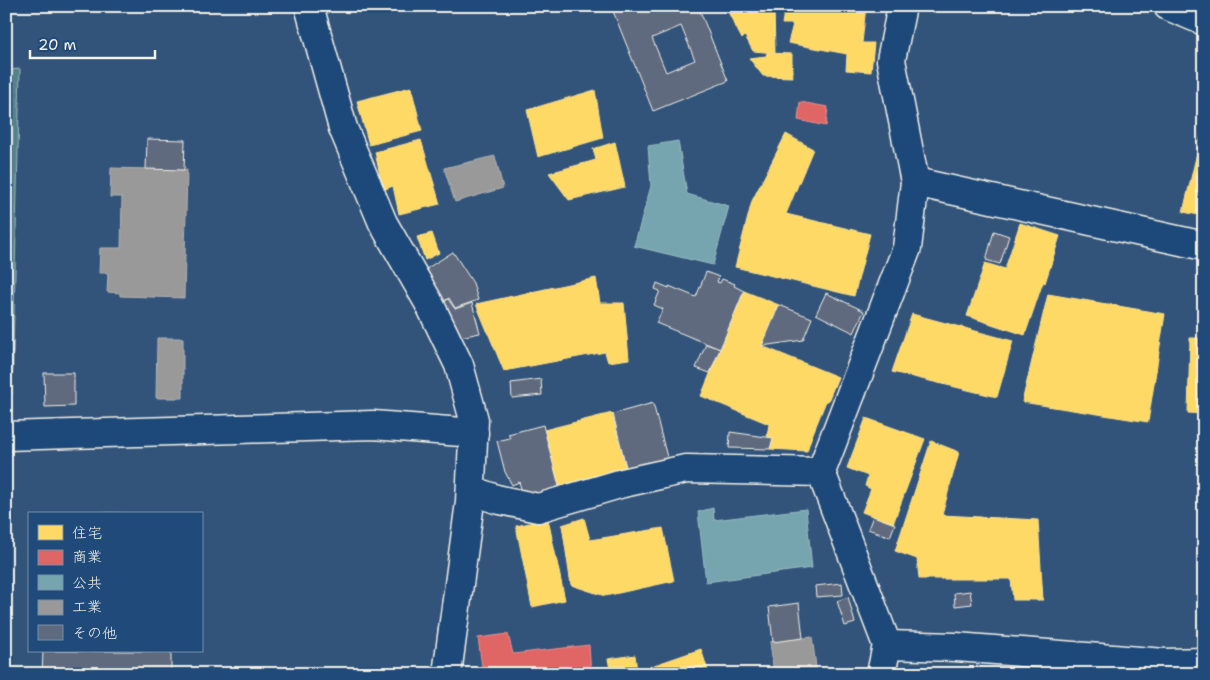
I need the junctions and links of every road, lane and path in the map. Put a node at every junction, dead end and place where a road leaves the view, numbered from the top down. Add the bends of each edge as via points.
1 (309, 6) edge
2 (902, 6) edge
3 (1168, 6) edge
4 (1204, 21) edge
5 (915, 182) junction
6 (1204, 246) edge
7 (474, 433) junction
8 (6, 436) edge
9 (821, 472) junction
10 (471, 490) junction
11 (887, 645) junction
12 (1204, 662) edge
13 (447, 674) edge
14 (881, 674) edge

1 - 7 street via 343,128 382,223 429,303 459,365 474,420
2 - 5 street via 891,60
3 - 4 street
5 - 6 street
5 - 9 street via 907,248
7 - 8 street via 373,425
7 - 10 street
9 - 10 street via 686,469 623,483 538,508 496,500
9 - 11 street
10 - 13 street
11 - 12 street via 1166,663
11 - 14 street

